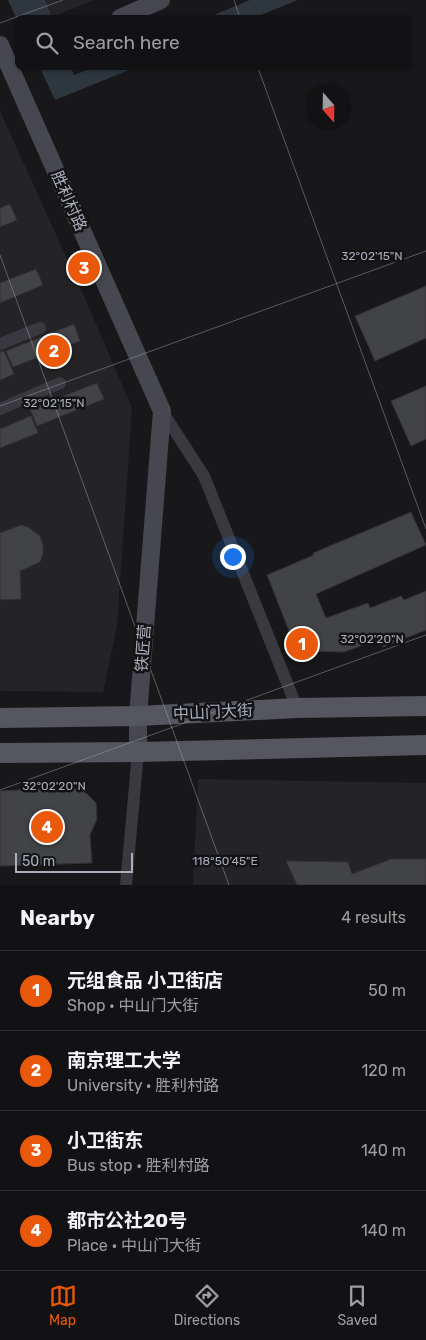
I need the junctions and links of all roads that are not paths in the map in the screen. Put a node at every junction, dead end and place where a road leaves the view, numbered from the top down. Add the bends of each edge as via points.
1 (161, 0) edge
2 (127, 15) edge
3 (0, 46) edge
4 (13, 64) edge
5 (16, 70) edge
6 (40, 328) dead end
7 (0, 344) edge
8 (60, 383) dead end
9 (0, 409) edge
10 (162, 411) junction
11 (426, 706) edge
12 (297, 708) junction
13 (138, 716) junction
14 (0, 718) edge
15 (426, 745) edge
16 (138, 752) junction
17 (0, 753) edge
18 (126, 885) edge

1 - 2 street
3 - 4 street, 胜利村路
5 - 10 street, 胜利村路
6 - 7 street
8 - 9 street
10 - 12 street via 204,476
10 - 13 street, 铁匠营
11 - 12 main road, 中山门大街
12 - 13 main road, 中山门大街
13 - 14 main road, 中山门大街
13 - 16 street, 铁匠营
15 - 16 main road
16 - 17 main road
16 - 18 street, 铁匠营

